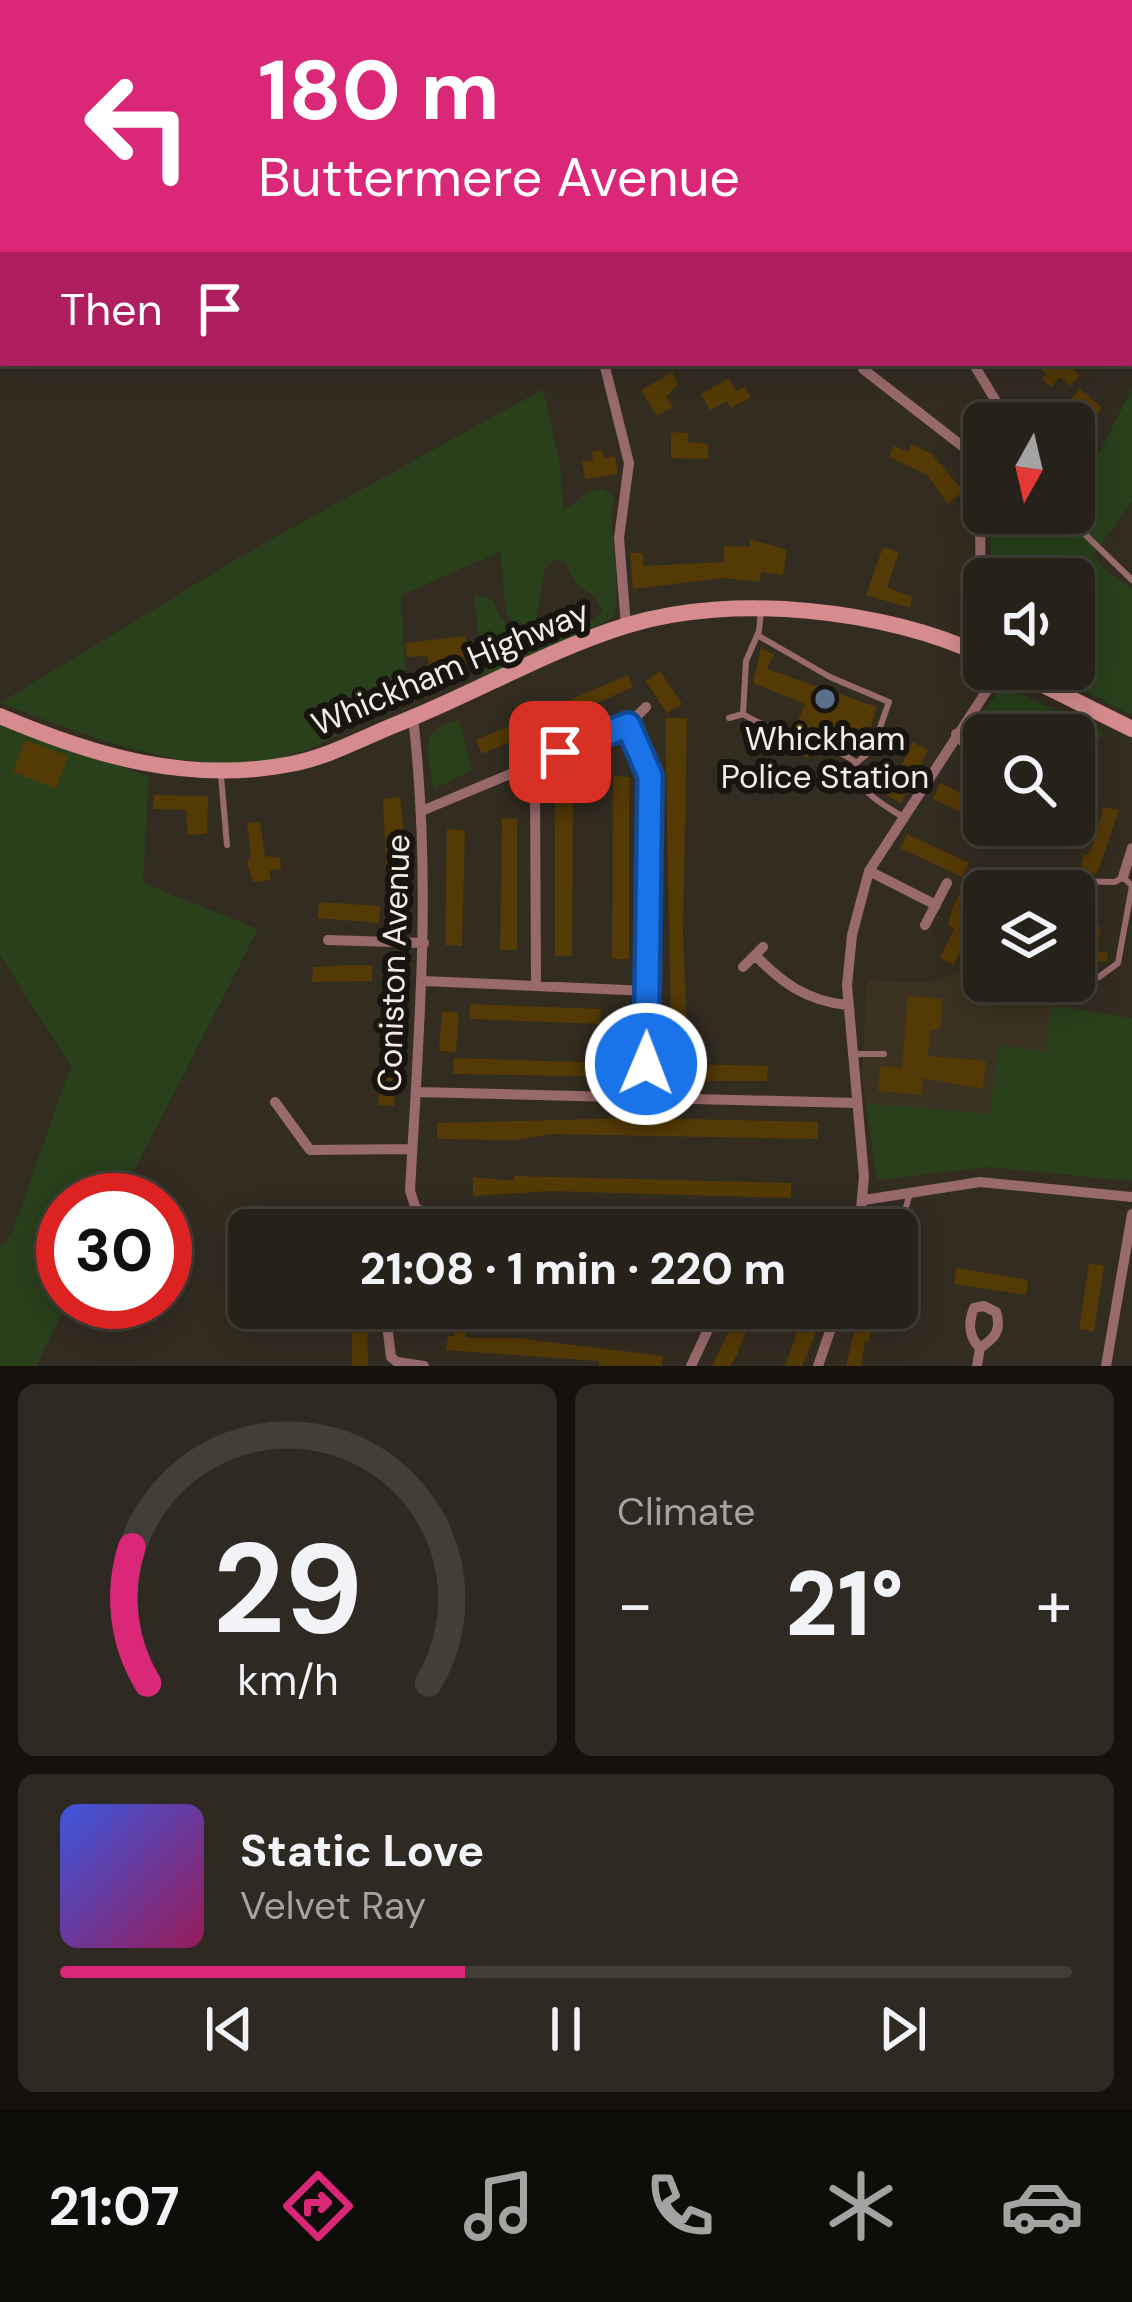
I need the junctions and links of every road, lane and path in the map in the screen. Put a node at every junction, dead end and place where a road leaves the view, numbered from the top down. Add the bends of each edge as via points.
1 (605, 366) edge
2 (975, 366) edge
3 (863, 368) dead end
4 (997, 402) edge
5 (963, 447) edge
6 (1085, 534) edge
7 (1132, 580) edge
8 (761, 610) junction
9 (626, 626) junction
10 (757, 635) junction
11 (963, 648) edge
12 (986, 690) edge
13 (1053, 690) edge
14 (646, 707) dead end
15 (743, 714) junction
16 (0, 716) edge
17 (413, 717) junction
18 (729, 718) dead end
19 (628, 725) junction
20 (1132, 729) edge
21 (956, 734) junction
22 (963, 742) edge
23 (856, 763) junction
24 (526, 766) junction
25 (220, 772) junction
26 (424, 809) junction
27 (903, 817) junction
28 (227, 845) dead end
29 (1131, 852) edge
30 (868, 871) junction
31 (1123, 878) junction
32 (1095, 882) edge
33 (947, 883) dead end
34 (936, 905) junction
35 (925, 925) dead end
36 (328, 940) dead end
37 (424, 943) junction
38 (743, 967) dead end
39 (1095, 978) edge
40 (424, 981) junction
41 (536, 986) junction
42 (647, 991) junction
43 (847, 1005) junction
44 (850, 1054) junction
45 (884, 1054) dead end
46 (417, 1092) junction
47 (645, 1100) junction
48 (275, 1102) dead end
49 (856, 1103) junction
50 (412, 1149) junction
51 (911, 1190) junction
52 (1132, 1197) edge
53 (863, 1200) junction
54 (416, 1209) edge
55 (862, 1209) edge
56 (905, 1209) edge
57 (1132, 1214) edge
58 (388, 1329) edge
59 (708, 1329) edge
60 (831, 1329) edge
61 (980, 1348) dead end
62 (424, 1366) edge
63 (691, 1366) edge
64 (818, 1366) edge
65 (977, 1366) edge
66 (1106, 1366) edge

1 - 9 street via 629,463 619,538
2 - 4 street
3 - 5 street
6 - 7 lane
8 - 9 main road, Whickham Highway via 715,609
8 - 10 lane
8 - 11 main road, Whickham Highway via 884,623
9 - 17 main road, Whickham Highway
10 - 15 lane via 746,661
10 - 23 lane via 889,702 872,749
12 - 21 street
13 - 20 main road
14 - 19 street
15 - 18 lane
15 - 23 lane
16 - 25 main road, Whickham Highway via 112,758
17 - 25 main road, Whickham Highway via 295,764
17 - 26 street, Coniston Avenue
19 - 24 street
19 - 42 street via 650,776
21 - 22 street
21 - 27 street
23 - 27 lane via 860,787
24 - 26 street
24 - 41 street via 535,788
25 - 28 lane
26 - 37 street, Coniston Avenue
27 - 30 street
29 - 31 street
30 - 34 street
30 - 43 street
31 - 32 lane
31 - 39 lane via 1132,886 1118,963
33 - 34 street
34 - 35 street
36 - 37 street
37 - 40 street, Coniston Avenue
38 - 43 street via 759,951 799,992
40 - 41 street
40 - 46 street, Coniston Avenue
41 - 42 street
42 - 47 street
43 - 44 street
44 - 45 lane
44 - 49 street
46 - 47 street
46 - 50 street, Coniston Avenue
47 - 49 street
48 - 50 street via 310,1150
49 - 53 street
50 - 54 street, Coniston Avenue
51 - 52 street via 980,1182
51 - 53 street
51 - 56 lane
53 - 55 street
57 - 66 street
58 - 62 street via 391,1357
59 - 63 street
60 - 64 street
61 - 65 street

